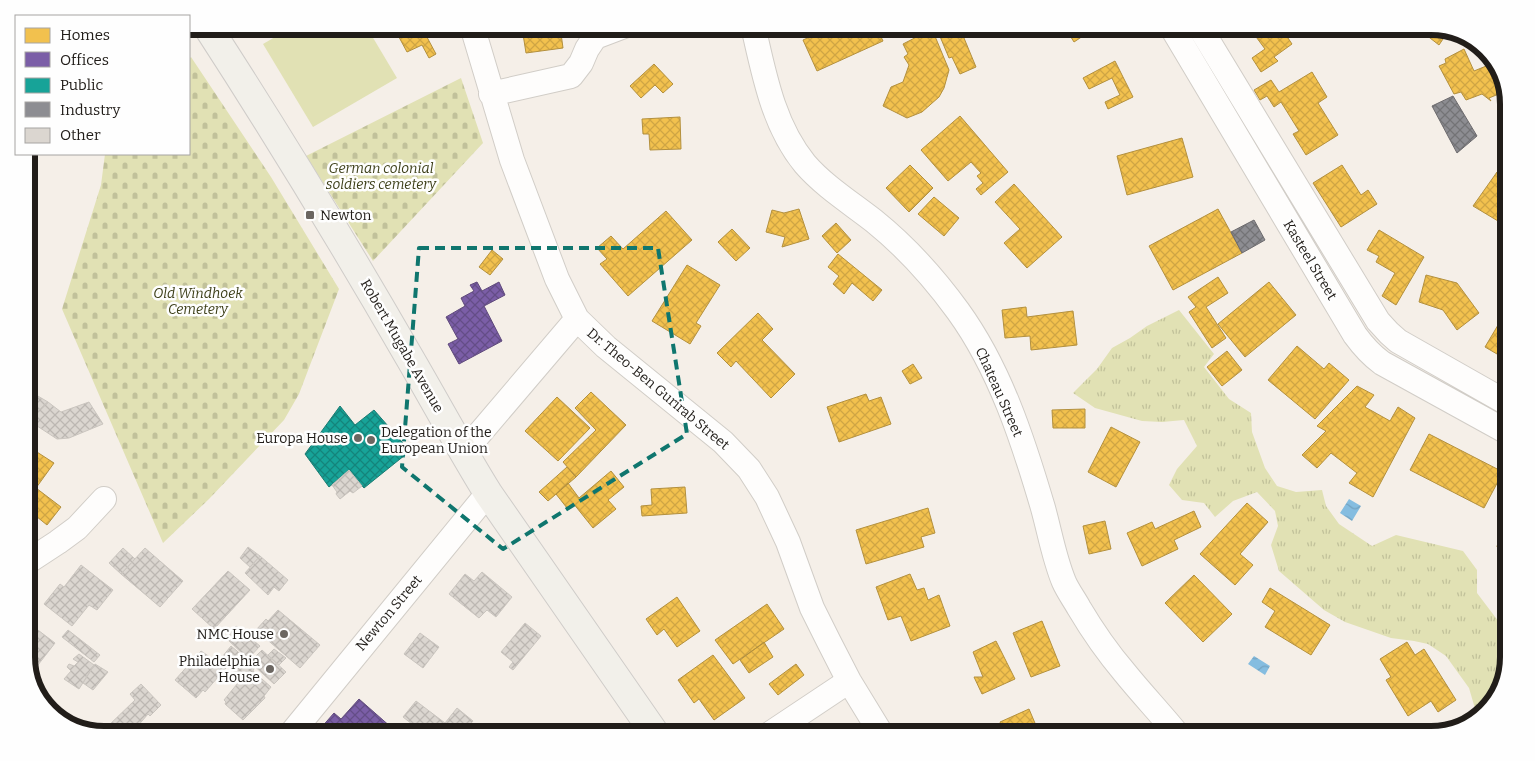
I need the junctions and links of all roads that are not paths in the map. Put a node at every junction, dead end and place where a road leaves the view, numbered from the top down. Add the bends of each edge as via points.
1 (213, 35) edge
2 (475, 35) edge
3 (600, 35) edge
4 (756, 35) edge
5 (1176, 35) edge
6 (1204, 35) edge
7 (491, 94) junction
8 (576, 318) junction
9 (1500, 399) edge
10 (1500, 428) edge
11 (463, 453) junction
12 (488, 493) junction
13 (104, 499) dead end
14 (35, 557) edge
15 (849, 681) junction
16 (297, 726) edge
17 (650, 726) edge
18 (782, 726) edge
19 (876, 726) edge
20 (1170, 726) edge

1 - 11 main road, Robert Mugabe Avenue via 320,206
2 - 7 street, Dr. Theo-Ben Gurirab Street
3 - 7 street via 595,37 571,76
4 - 20 street, Chateau Street via 767,88 778,119 805,163 913,257 958,311 978,343 1016,426 1065,584 1118,664
5 - 10 street, Kasteel Street via 1363,346 1382,363
6 - 9 street, Kasteel Street via 1378,321 1398,341
7 - 8 street, Dr. Theo-Ben Gurirab Street via 512,160 557,278
8 - 11 street
8 - 15 street, Dr. Theo-Ben Gurirab Street via 606,347 723,442 748,469 767,497 788,542 812,608
11 - 12 main road, Robert Mugabe Avenue
12 - 16 street, Newton Street
12 - 17 main road, Robert Mugabe Avenue
13 - 14 street via 72,531
15 - 18 street
15 - 19 street, Dr. Theo-Ben Gurirab Street

